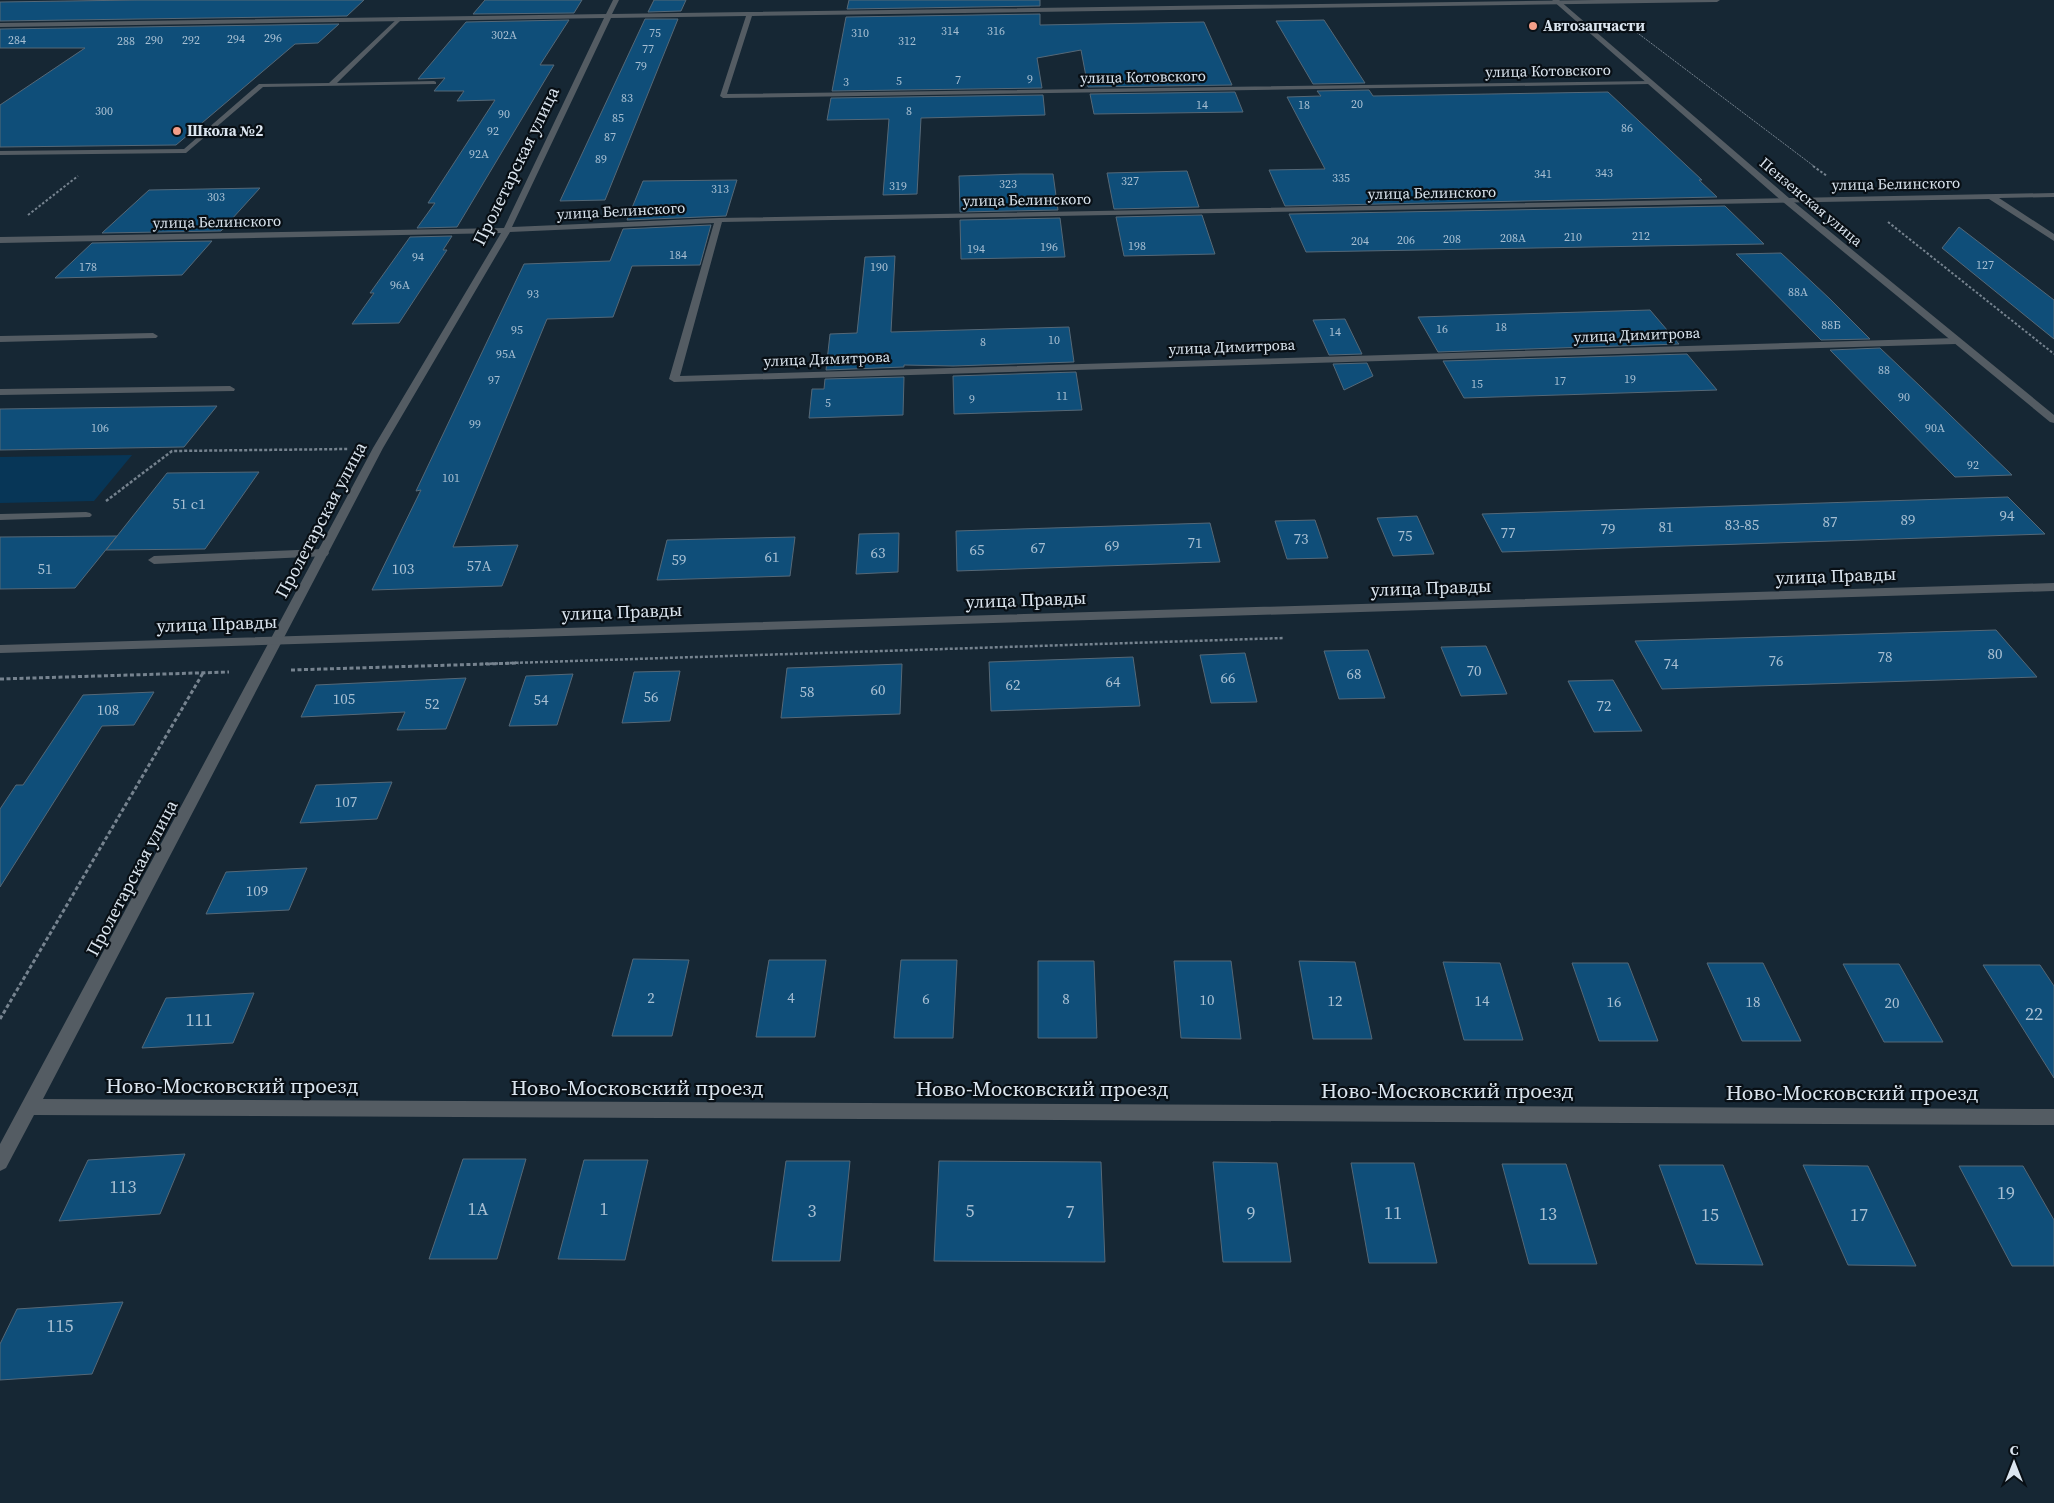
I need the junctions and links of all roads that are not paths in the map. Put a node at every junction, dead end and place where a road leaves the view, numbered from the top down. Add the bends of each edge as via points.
1 (616, 0) edge
2 (1717, 0) edge
3 (1556, 1) edge
4 (1436, 2) edge
5 (750, 14) junction
6 (608, 16) junction
7 (399, 19) junction
8 (0, 25) edge
9 (1650, 82) junction
10 (331, 84) junction
11 (434, 84) dead end
12 (0, 153) edge
13 (2054, 195) edge
14 (1990, 196) junction
15 (1786, 200) junction
16 (720, 220) junction
17 (507, 230) junction
18 (2054, 238) edge
19 (0, 240) edge
20 (153, 336) dead end
21 (0, 339) edge
22 (1956, 341) junction
23 (230, 389) dead end
24 (0, 392) edge
25 (2054, 420) edge
26 (86, 515) road end
27 (0, 517) edge
28 (323, 553) junction
29 (154, 560) dead end
30 (2054, 587) edge
31 (278, 639) junction
32 (0, 649) edge
33 (29, 1107) junction
34 (2054, 1116) edge
35 (0, 1162) edge

1 - 6 street, Пролетарская улица
2 - 3 street
3 - 4 street
3 - 9 street, Пензенская улица
4 - 5 street
5 - 6 street
5 - 9 street, улица Котовского via 723,96
6 - 7 street
6 - 17 street, Пролетарская улица
7 - 8 street
7 - 10 street
9 - 15 street, Пензенская улица
10 - 11 street
10 - 12 street via 261,85 186,151
13 - 14 street, улица Белинского
14 - 15 street, улица Белинского
14 - 18 street
15 - 16 street, улица Белинского
15 - 22 street, Пензенская улица
16 - 17 street, улица Белинского
16 - 22 street, улица Димитрова via 674,379
17 - 19 street, улица Белинского
17 - 28 street, Пролетарская улица via 378,448
20 - 21 street
22 - 25 street, Пензенская улица
23 - 24 street
26 - 27 street
28 - 29 street
28 - 31 street, Пролетарская улица
30 - 31 street, улица Правды
31 - 32 street, улица Правды
31 - 33 street, Пролетарская улица
33 - 34 street, Ново-Московский проезд
33 - 35 street, Пролетарская улица

